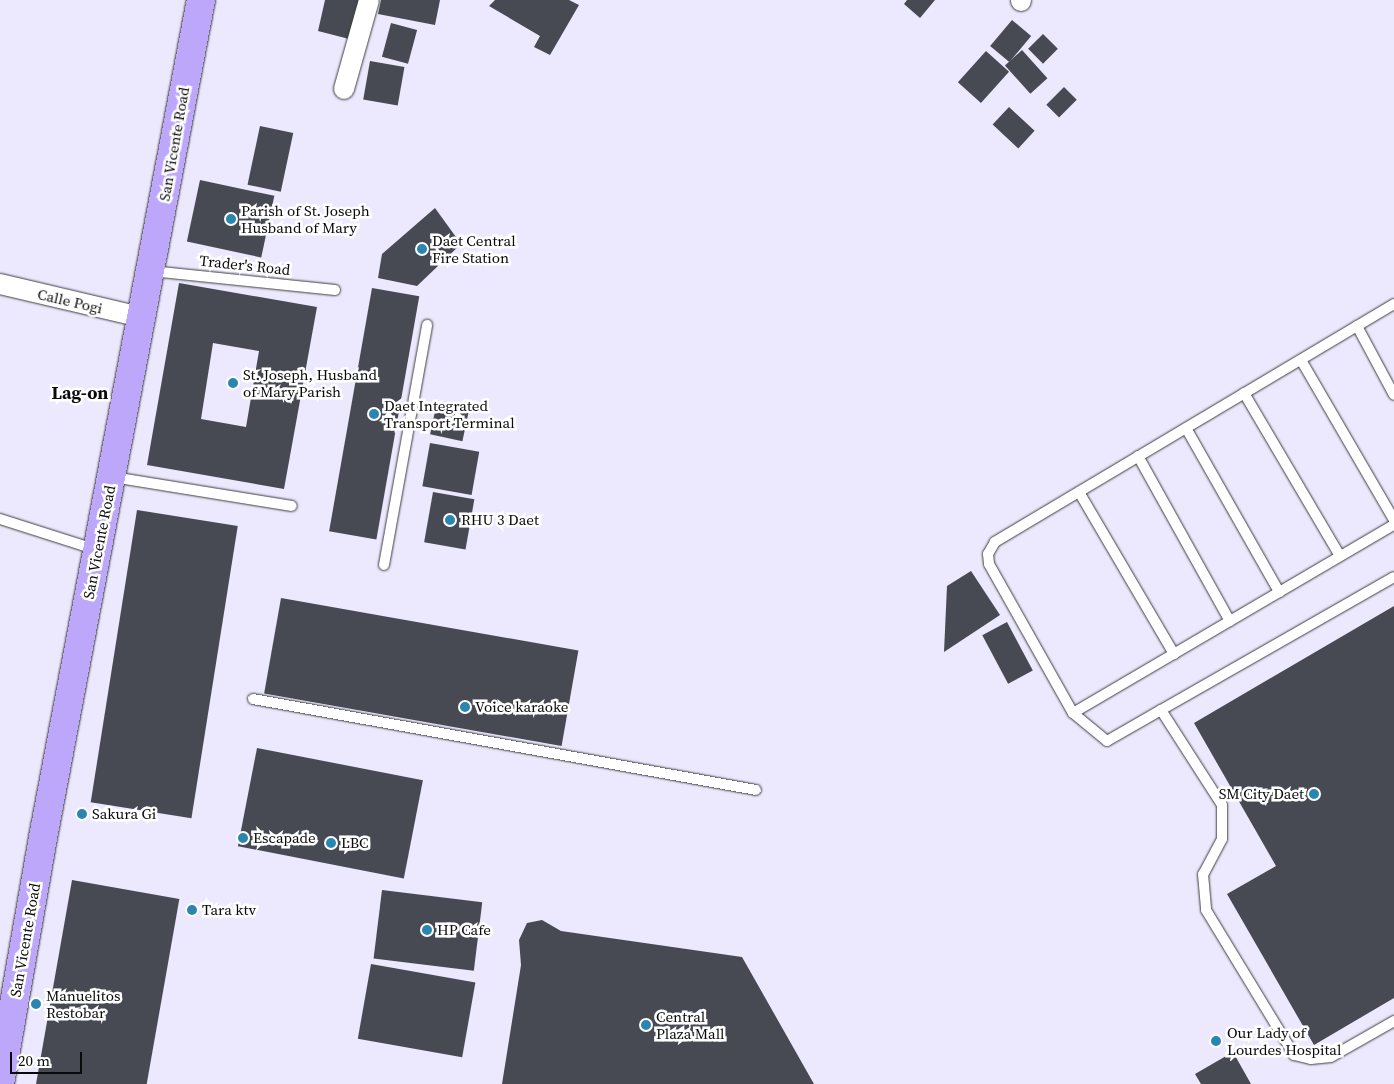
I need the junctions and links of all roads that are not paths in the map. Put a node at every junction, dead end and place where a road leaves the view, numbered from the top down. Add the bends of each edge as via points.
1 (200, 0) edge
2 (369, 0) edge
3 (344, 89) dead end
4 (151, 271) junction
5 (0, 284) edge
6 (335, 290) dead end
7 (1394, 304) edge
8 (141, 317) junction
9 (427, 325) dead end
10 (1357, 326) junction
11 (1301, 360) junction
12 (1244, 393) junction
13 (1394, 395) edge
14 (1186, 428) junction
15 (1138, 456) junction
16 (111, 476) junction
17 (1079, 492) junction
18 (292, 506) dead end
19 (0, 519) edge
20 (1394, 520) edge
21 (1394, 524) edge
22 (97, 550) junction
23 (1340, 556) junction
24 (384, 565) dead end
25 (1394, 577) edge
26 (1279, 592) junction
27 (1230, 621) junction
28 (1174, 654) junction
29 (253, 700) dead end
30 (1161, 710) junction
31 (1074, 713) junction
32 (756, 790) dead end
33 (1394, 1021) edge
34 (0, 1084) edge

1 - 4 main road, San Vicente Road
2 - 3 street
4 - 6 lane, Trader's Road
4 - 8 main road, San Vicente Road
5 - 8 street, Calle Pogi
7 - 10 lane
8 - 16 main road, San Vicente Road
9 - 24 lane
10 - 11 lane
10 - 13 lane
11 - 12 lane
11 - 20 lane
12 - 14 lane
12 - 23 lane
14 - 15 lane
14 - 26 lane
15 - 17 lane
15 - 27 lane
16 - 18 lane
16 - 22 main road, San Vicente Road
17 - 28 lane
17 - 31 lane via 995,542 988,554 989,564
19 - 22 lane
21 - 23 lane
22 - 34 main road, San Vicente Road
23 - 26 lane
25 - 30 lane
26 - 27 lane
27 - 28 lane
28 - 31 lane
29 - 32 lane
30 - 31 lane via 1108,741
30 - 33 lane via 1222,805 1222,839 1203,874 1206,910 1294,1055 1311,1059 1331,1058

